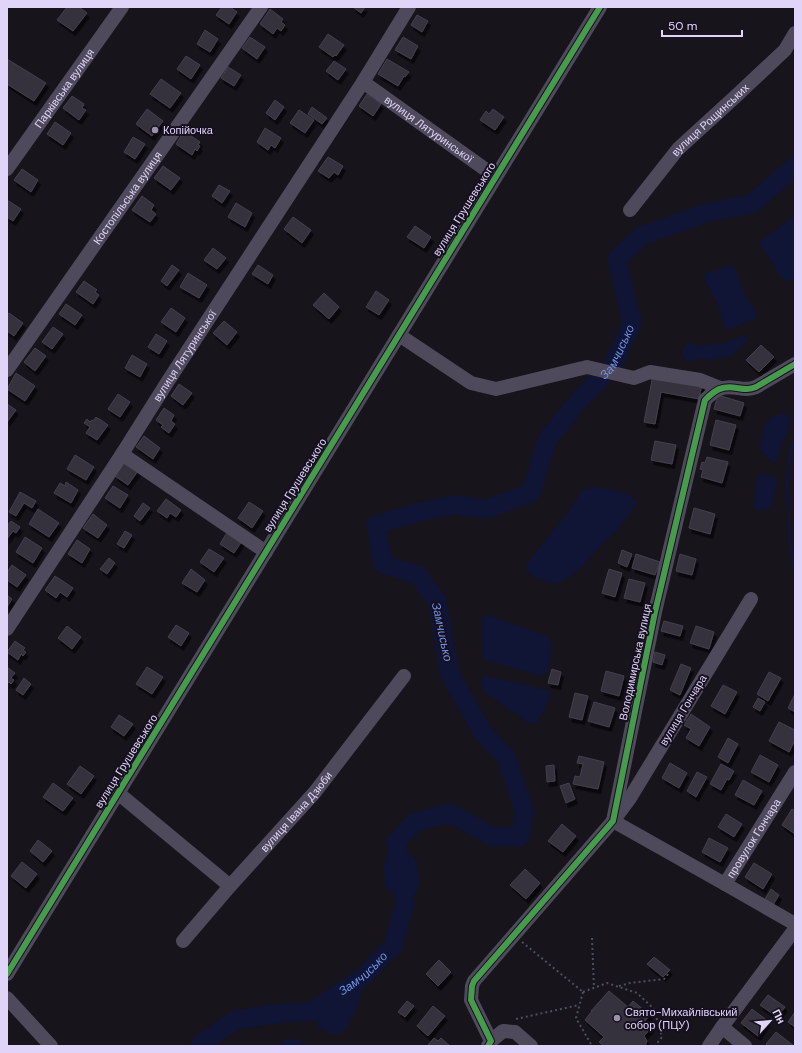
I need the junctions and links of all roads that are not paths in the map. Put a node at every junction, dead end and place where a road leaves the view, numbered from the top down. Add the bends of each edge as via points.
1 (122, 7) edge
2 (261, 7) edge
3 (600, 7) edge
4 (403, 9) edge
5 (795, 33) edge
6 (363, 82) junction
7 (7, 169) edge
8 (496, 177) junction
9 (630, 210) dead end
10 (399, 335) junction
11 (795, 364) edge
12 (7, 370) edge
13 (720, 388) junction
14 (122, 454) junction
15 (266, 552) junction
16 (751, 599) dead end
17 (7, 629) edge
18 (404, 676) dead end
19 (795, 772) edge
20 (118, 793) junction
21 (613, 821) junction
22 (725, 884) junction
23 (230, 886) junction
24 (795, 924) edge
25 (795, 929) edge
26 (182, 941) dead end
27 (7, 974) edge
28 (7, 998) edge
29 (722, 1027) junction
30 (490, 1044) edge
31 (51, 1046) edge
32 (531, 1046) edge
33 (709, 1046) edge
34 (745, 1046) edge

1 - 7 street, Парківська вулиця
2 - 12 street, Костопільська вулиця
3 - 8 street, вулиця Грушевського
4 - 6 street, вулиця Лятуринської
5 - 9 street, вулиця Рощинських via 785,50 678,149
6 - 8 street, вулиця Лятуринської
6 - 14 street, вулиця Лятуринської
8 - 10 street, вулиця Грушевського
10 - 13 street via 471,383 496,389 587,368 634,378 650,372 700,380
10 - 15 street, вулиця Грушевського
11 - 13 street via 750,389
13 - 21 street, Володимирська вулиця via 705,400 655,612
14 - 15 street
14 - 17 street, вулиця Лятуринської
15 - 20 street, вулиця Грушевського
16 - 21 street, вулиця Гончара via 630,798
18 - 23 street, вулиця Івана Дзюби via 315,792
19 - 22 street, провулок Гончара
20 - 23 street
20 - 27 street, вулиця Грушевського
21 - 22 street
21 - 30 street, Володимирська вулиця via 474,981 471,1000
22 - 24 street
23 - 26 street, вулиця Івана Дзюби
25 - 29 street
28 - 31 street
29 - 33 street
29 - 34 street
30 - 32 street via 503,1031 515,1032

